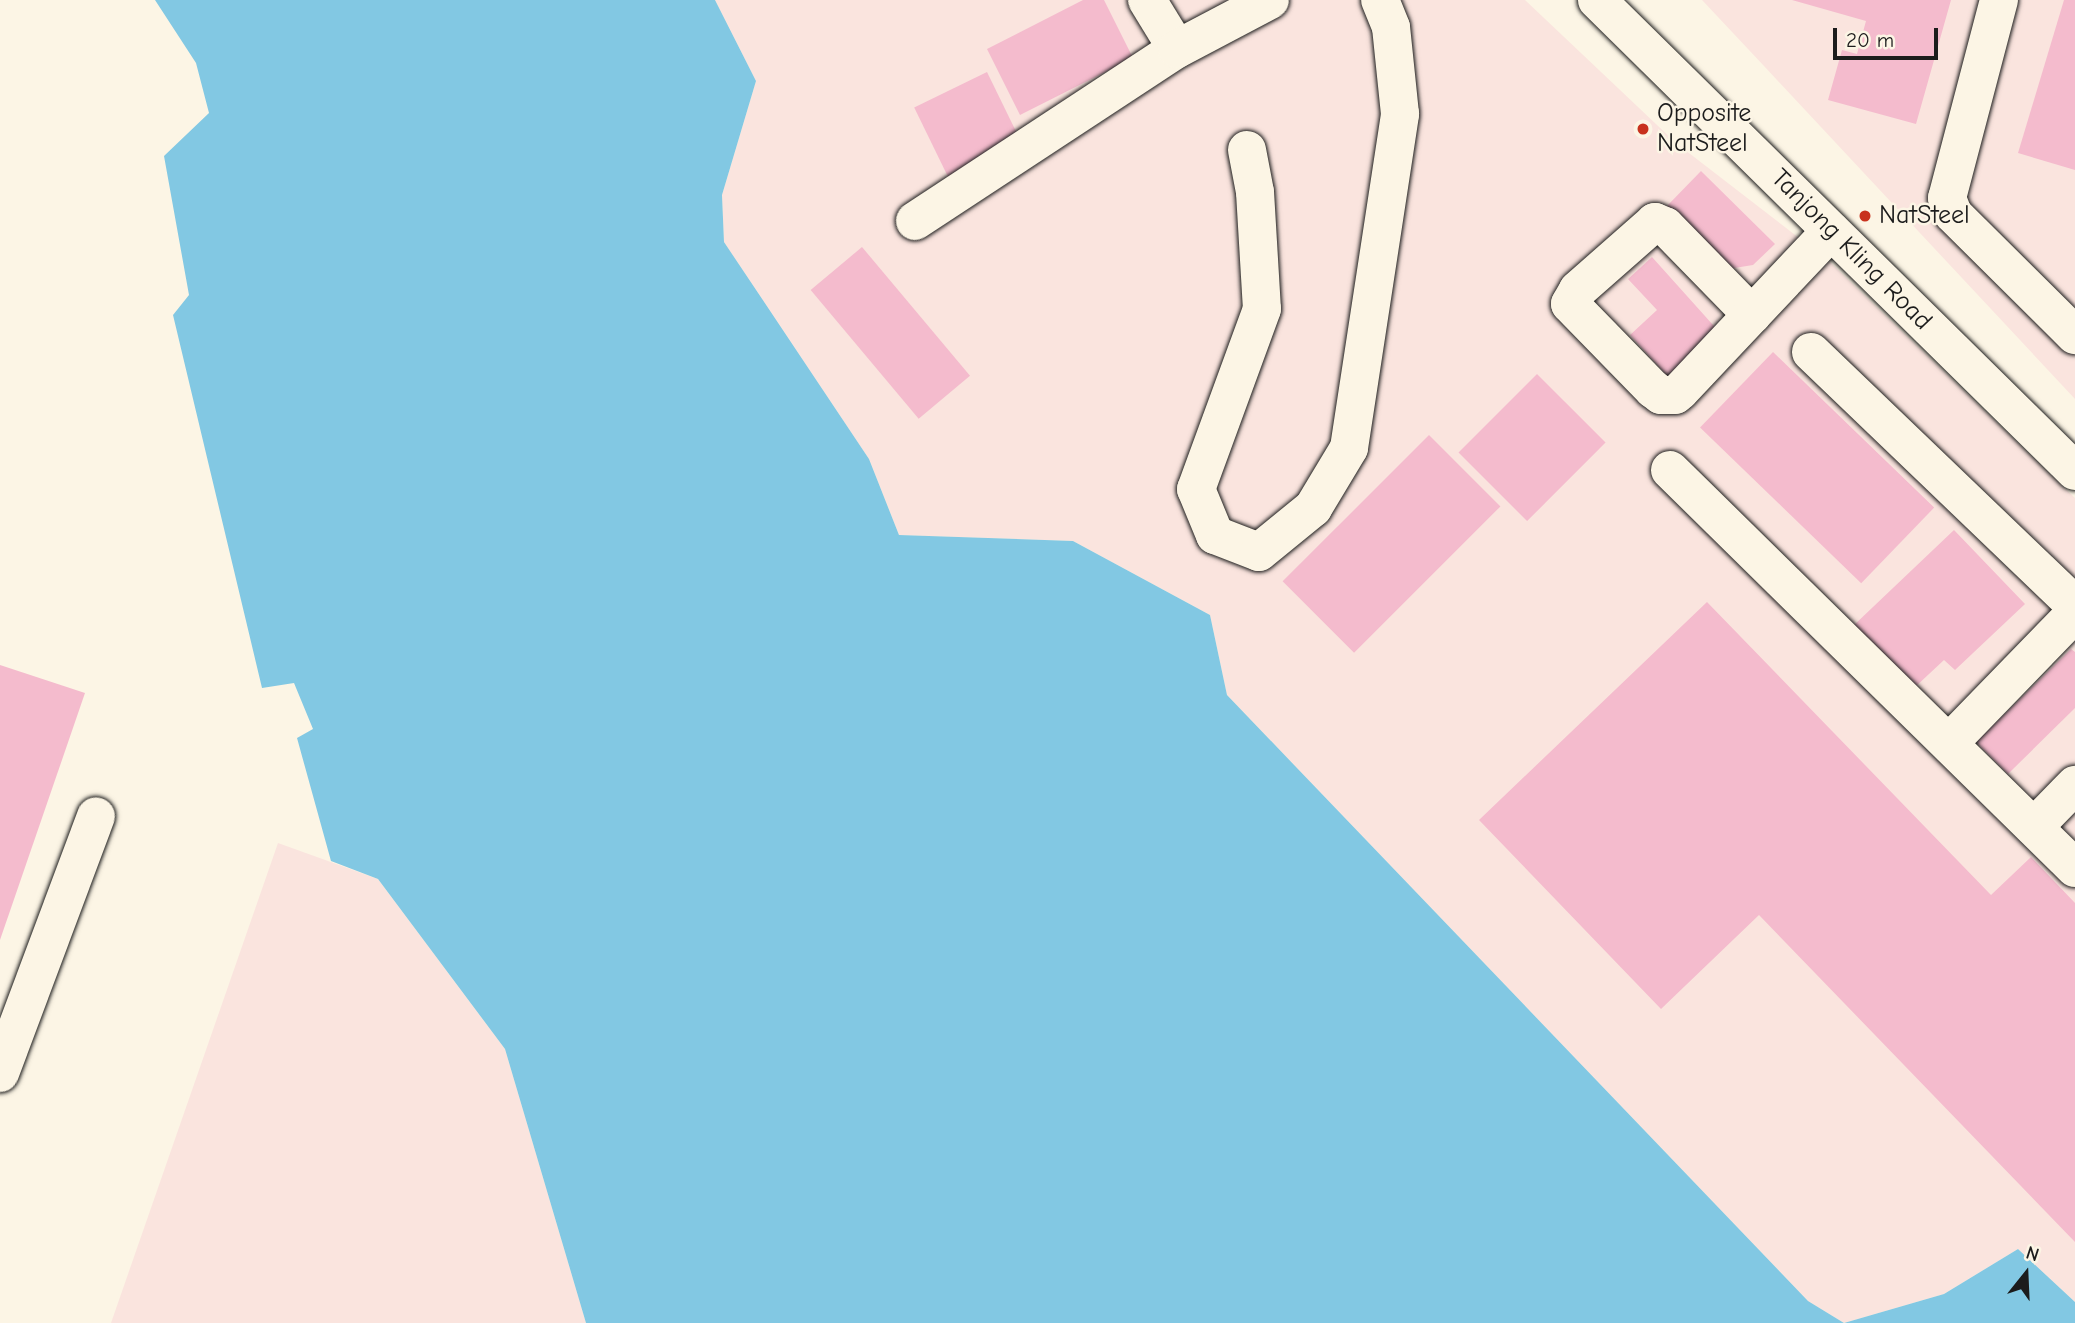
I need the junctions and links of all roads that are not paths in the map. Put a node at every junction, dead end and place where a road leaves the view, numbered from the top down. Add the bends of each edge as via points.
1 (1147, 0) edge
2 (1270, 0) edge
3 (1380, 0) edge
4 (1999, 0) edge
5 (1613, 5) edge
6 (1177, 49) junction
7 (1247, 150) dead end
8 (915, 221) dead end
9 (1831, 231) junction
10 (1752, 315) junction
11 (2075, 335) edge
12 (1811, 352) dead end
13 (1670, 470) dead end
14 (2075, 471) edge
15 (2075, 605) edge
16 (2075, 613) edge
17 (1949, 744) junction
18 (2075, 785) edge
19 (96, 816) dead end
20 (2034, 827) junction
21 (2075, 867) edge
22 (0, 1073) edge

1 - 6 lane
2 - 6 lane
3 - 7 lane via 1391,27 1400,114 1349,448 1313,508 1259,552 1215,535 1196,489 1262,309 1255,192
4 - 11 lane via 1947,198 1952,214
5 - 9 lane, Tanjong Kling Road
6 - 8 lane
9 - 10 lane
9 - 14 lane, Tanjong Kling Road
10 - 10 lane via 1656,222 1578,290 1570,304 1653,388 1670,396
12 - 15 lane
13 - 17 lane
16 - 17 lane
17 - 20 lane
18 - 20 lane
19 - 22 lane
20 - 21 lane

